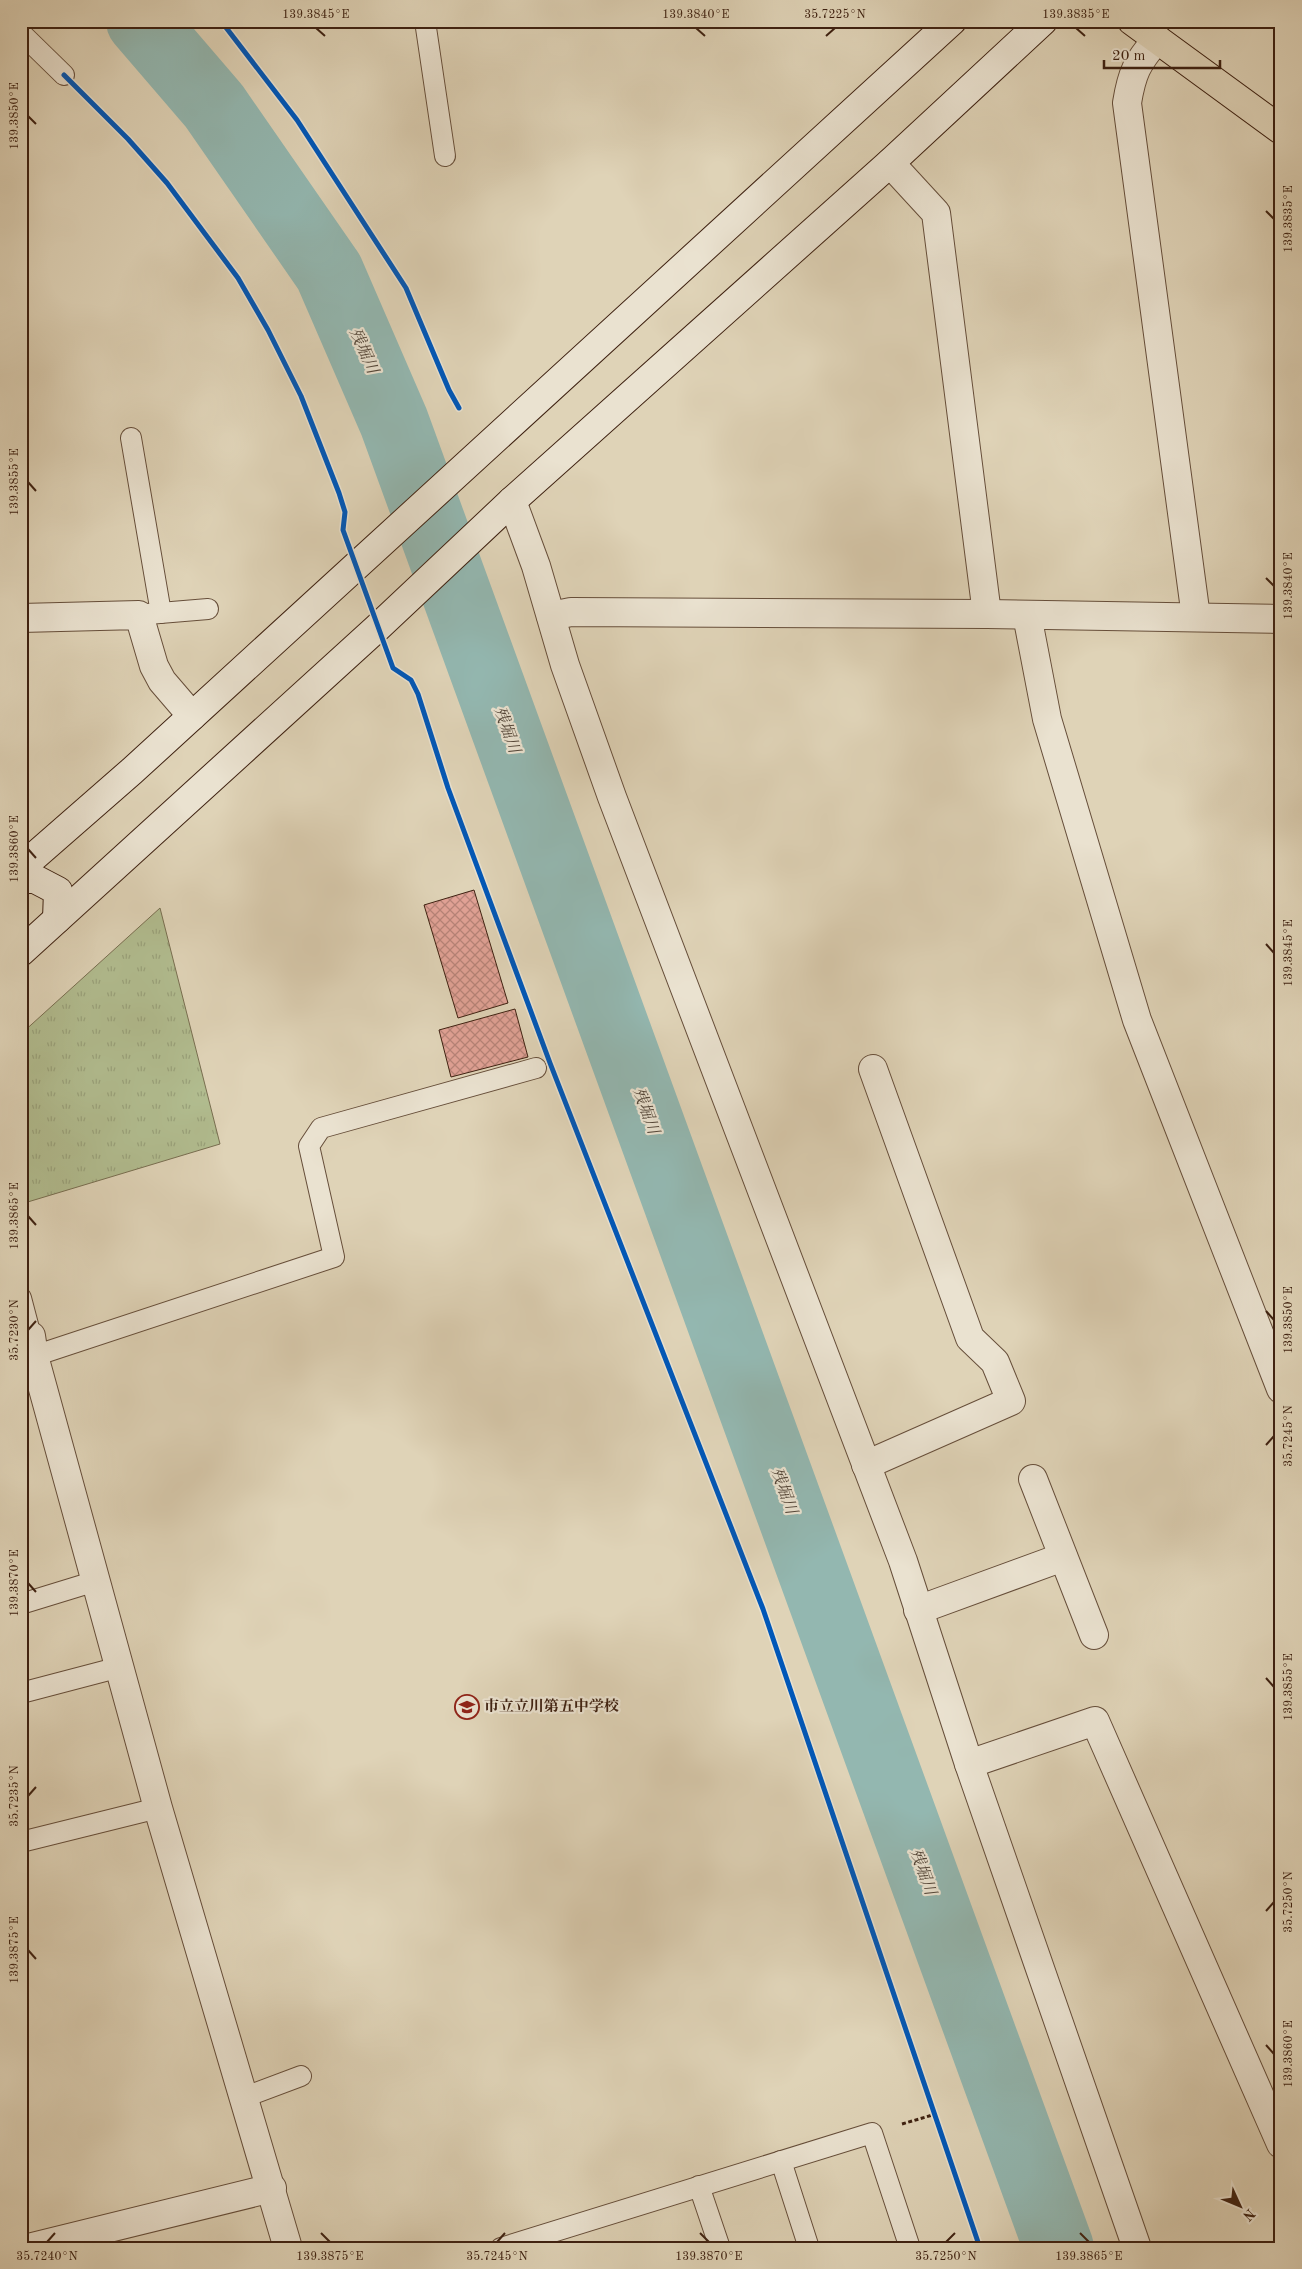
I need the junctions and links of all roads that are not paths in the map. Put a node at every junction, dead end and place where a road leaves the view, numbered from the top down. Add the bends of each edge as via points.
1 (425, 21) edge
2 (952, 21) edge
3 (1044, 21) edge
4 (1132, 21) edge
5 (21, 33) edge
6 (1157, 39) junction
7 (64, 75) dead end
8 (1281, 130) edge
9 (446, 156) dead end
10 (890, 163) junction
11 (131, 438) dead end
12 (512, 501) junction
13 (208, 609) dead end
14 (150, 614) junction
15 (987, 614) junction
16 (1028, 615) junction
17 (551, 616) junction
18 (1196, 617) junction
19 (21, 618) edge
20 (1281, 618) edge
21 (192, 716) junction
22 (21, 868) edge
23 (21, 879) edge
24 (57, 918) junction
25 (21, 952) edge
26 (536, 1068) dead end
27 (873, 1069) dead end
28 (21, 1298) edge
29 (29, 1343) edge
30 (1281, 1389) edge
31 (866, 1465) junction
32 (1033, 1479) dead end
33 (1063, 1557) junction
34 (96, 1581) junction
35 (21, 1604) edge
36 (918, 1610) junction
37 (1094, 1635) dead end
38 (120, 1667) junction
39 (21, 1693) edge
40 (969, 1764) junction
41 (158, 1808) junction
42 (21, 1842) edge
43 (301, 2076) dead end
44 (245, 2097) junction
45 (1281, 2144) edge
46 (781, 2161) junction
47 (699, 2186) junction
48 (272, 2188) junction
49 (97, 2240) edge
50 (28, 2248) edge
51 (288, 2248) edge
52 (501, 2248) edge
53 (720, 2248) edge
54 (809, 2248) edge
55 (910, 2248) edge
56 (1137, 2248) edge

1 - 9 lane
2 - 21 street
3 - 10 street
4 - 6 main road
5 - 7 lane
6 - 8 main road
6 - 18 street via 1132,76 1128,103
10 - 12 street
10 - 15 street via 936,213
11 - 14 lane
12 - 17 street
12 - 24 street via 399,608
13 - 14 lane
14 - 19 street
14 - 21 street via 154,666 162,681
15 - 16 street
15 - 17 street via 571,612
16 - 18 street
16 - 30 street via 1047,719 1137,1020
17 - 31 street via 612,797
18 - 20 street
21 - 22 street
23 - 24 street via 34,879 58,891
24 - 25 street
26 - 29 lane via 321,1128 309,1146 334,1258
27 - 31 street via 970,1338 995,1362 1011,1401
28 - 29 lane
29 - 34 street
31 - 36 street
32 - 33 street
33 - 36 street
33 - 37 street
34 - 35 lane
34 - 38 street
36 - 40 street
38 - 39 lane
38 - 41 street
40 - 45 street via 1095,1721
40 - 56 street
41 - 42 lane
41 - 44 street
43 - 44 lane
44 - 48 street
46 - 47 lane
46 - 54 lane
46 - 55 lane via 872,2133
47 - 52 lane
47 - 53 lane
48 - 49 street
48 - 51 street
49 - 50 street

